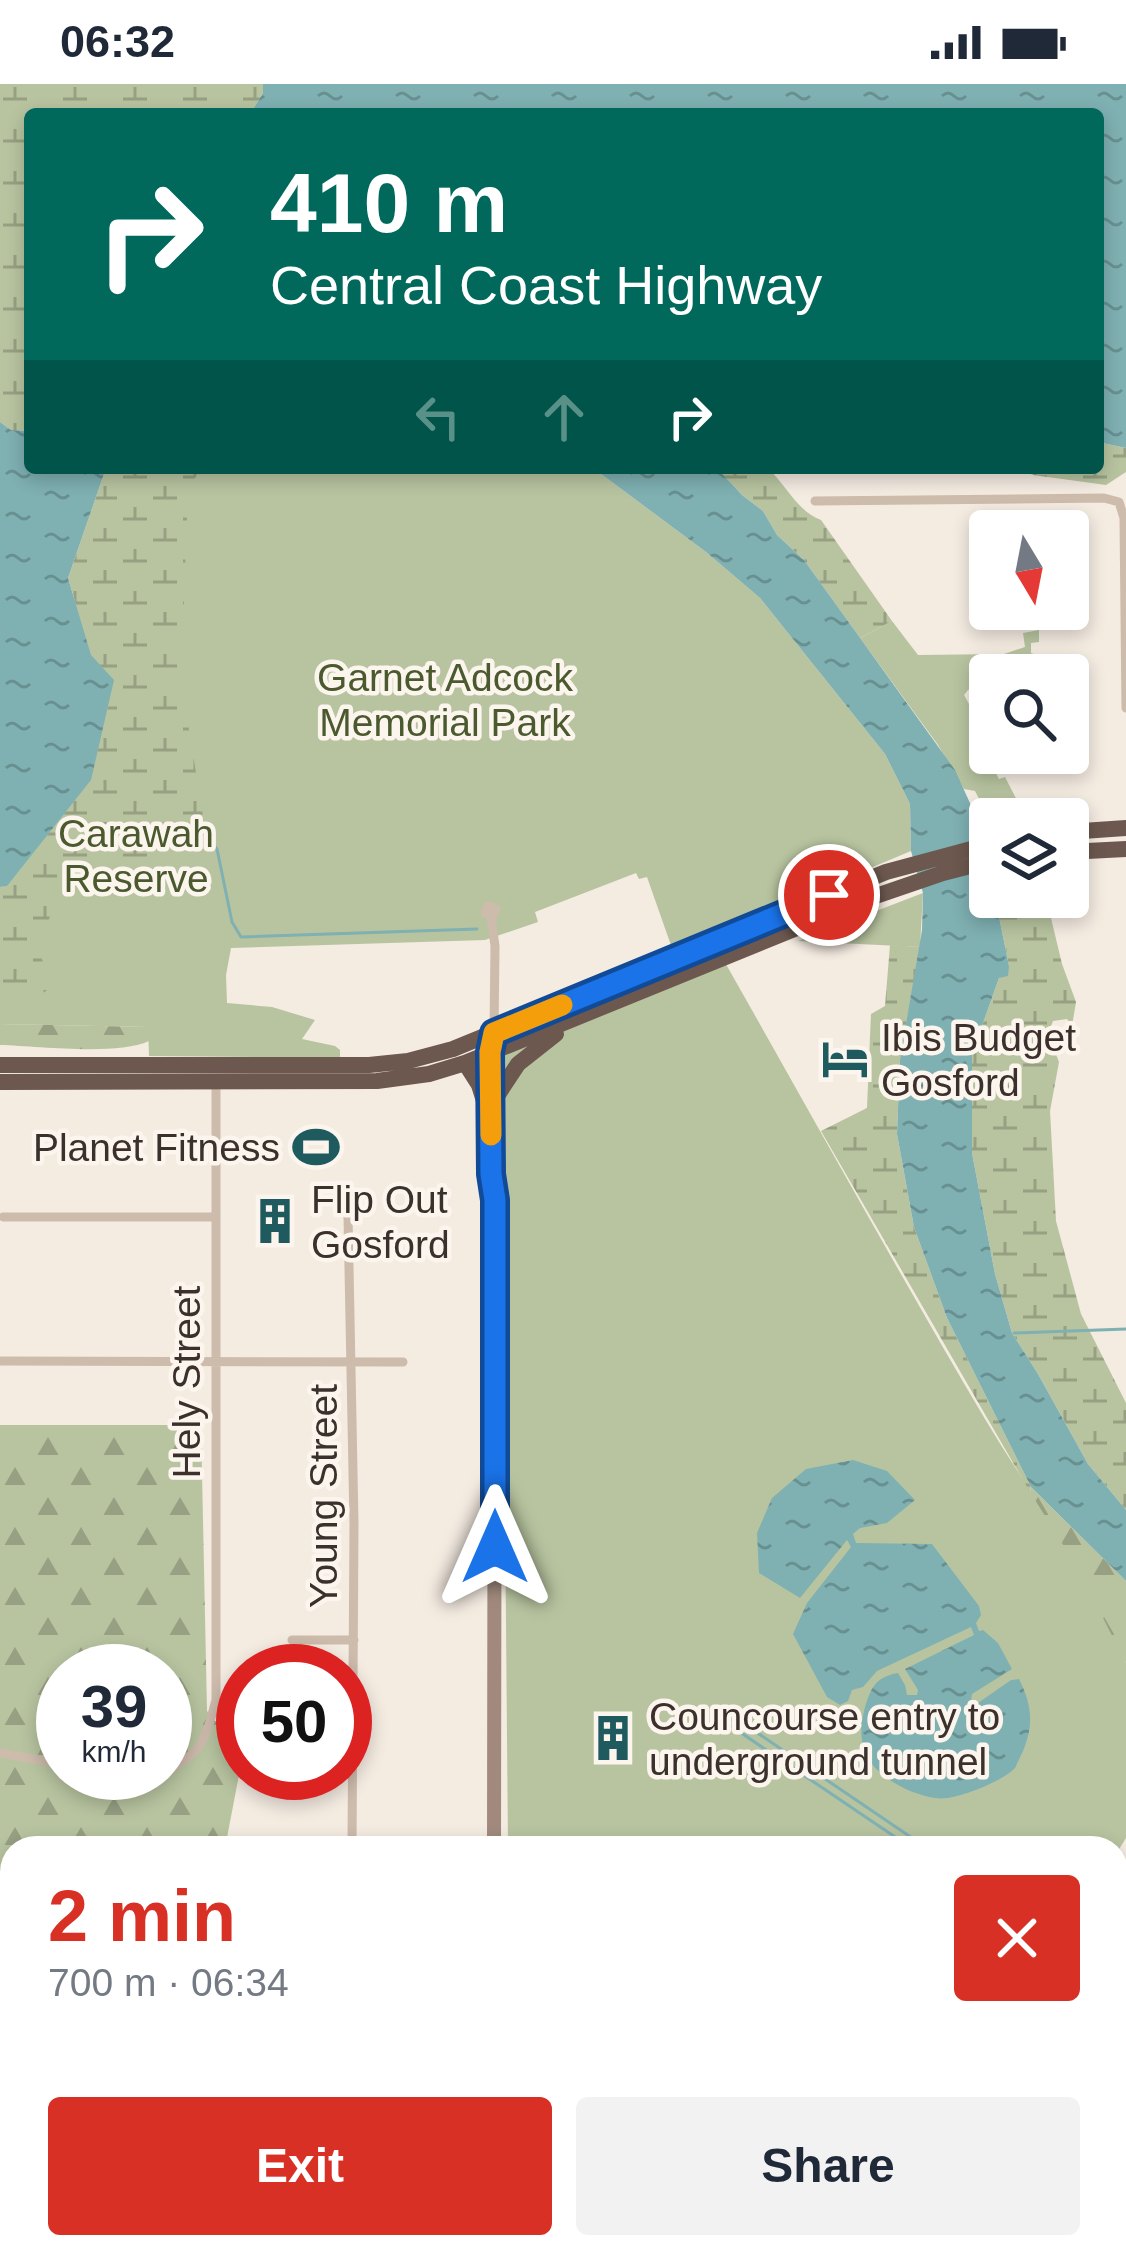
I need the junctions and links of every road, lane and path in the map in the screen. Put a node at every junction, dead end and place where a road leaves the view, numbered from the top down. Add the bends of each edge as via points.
1 (815, 500) dead end
2 (1126, 708) edge
3 (1126, 828) edge
4 (1089, 831) edge
5 (1126, 848) edge
6 (1089, 851) edge
7 (969, 852) edge
8 (969, 864) edge
9 (909, 874) junction
10 (491, 917) dead end
11 (637, 992) junction
12 (494, 1045) junction
13 (465, 1063) junction
14 (0, 1065) edge
15 (216, 1073) junction
16 (0, 1082) edge
17 (499, 1093) junction
18 (491, 1123) junction
19 (495, 1200) junction
20 (348, 1216) dead end
21 (3, 1217) edge
22 (216, 1217) junction
23 (216, 1360) junction
24 (0, 1361) edge
25 (352, 1362) junction
26 (403, 1362) dead end
27 (292, 1640) dead end
28 (354, 1640) junction
29 (0, 1753) edge
30 (192, 1757) edge
31 (36, 1759) edge
32 (352, 1836) edge
33 (494, 1836) edge

1 - 2 street via 1119,502
3 - 4 highway
5 - 6 highway
7 - 9 highway
8 - 9 highway
9 - 11 highway
9 - 12 highway
10 - 12 street
11 - 12 highway
11 - 17 highway via 550,1037
12 - 13 highway
12 - 15 highway via 391,1063
12 - 17 main road
12 - 18 main road
13 - 15 highway via 390,1081
13 - 18 highway
14 - 15 highway
15 - 16 highway
15 - 22 street, Hely Street
17 - 19 main road
18 - 19 main road
19 - 33 main road
20 - 25 street, Young Street
21 - 22 street
22 - 23 street, Hely Street
23 - 24 street
23 - 25 street
23 - 30 street, Hely Street via 216,1700
25 - 26 street
25 - 28 street, Young Street
27 - 28 street
28 - 32 street, Young Street
29 - 31 street

